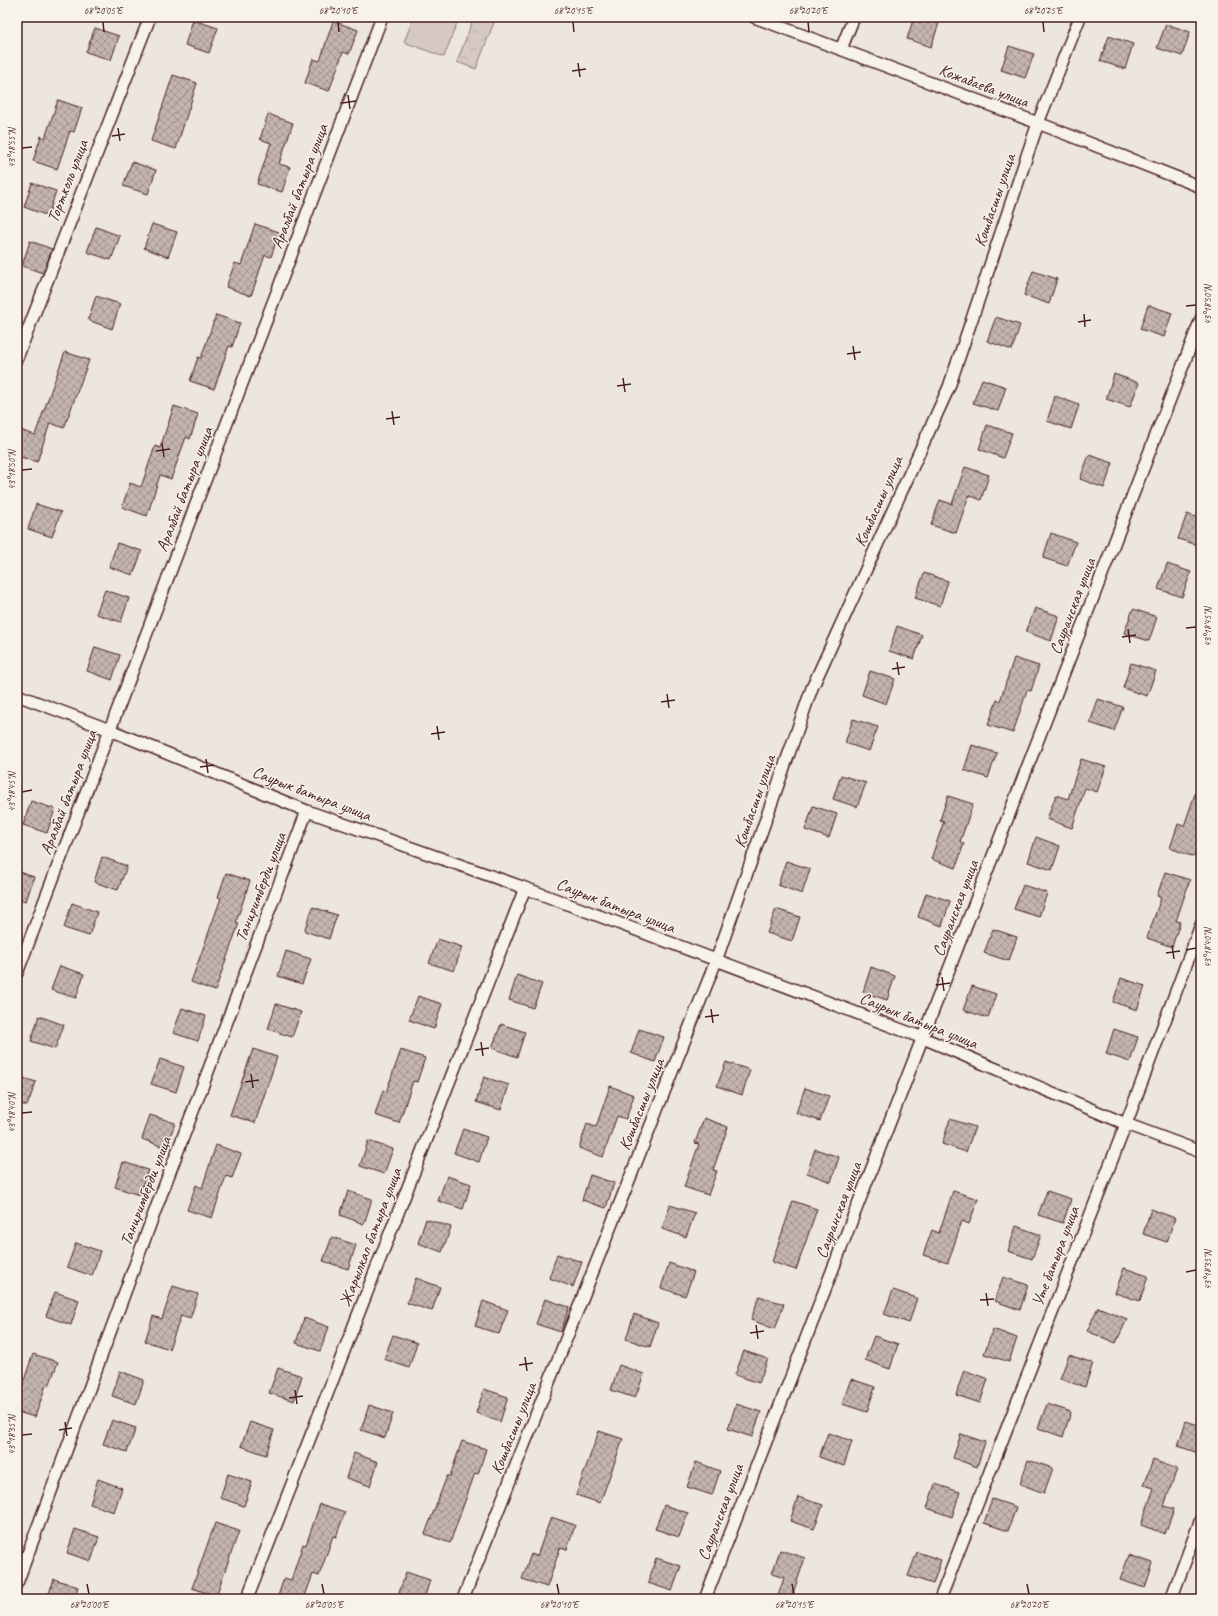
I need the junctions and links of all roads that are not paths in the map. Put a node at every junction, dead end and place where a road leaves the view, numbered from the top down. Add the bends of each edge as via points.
1 (150, 17) edge
2 (382, 17) edge
3 (754, 17) edge
4 (854, 17) edge
5 (1080, 17) edge
6 (841, 49) junction
7 (1038, 123) junction
8 (1201, 187) edge
9 (1201, 319) edge
10 (17, 358) edge
11 (17, 695) edge
12 (110, 730) junction
13 (307, 811) junction
14 (525, 888) junction
15 (1201, 925) edge
16 (716, 961) junction
17 (17, 973) edge
18 (923, 1038) junction
19 (1126, 1124) junction
20 (1201, 1152) edge
21 (1201, 1519) edge
22 (17, 1583) edge
23 (247, 1599) edge
24 (463, 1599) edge
25 (705, 1599) edge
26 (940, 1599) edge
27 (1171, 1599) edge

1 - 10 street, Тортколь улица
2 - 12 street, Аралбай батыра улица
3 - 6 street, Кожабаева улица
4 - 6 street
5 - 7 street, Кошбасшы улица
6 - 7 street, Кожабаева улица
7 - 8 street, Кожабаева улица
7 - 16 street, Кошбасшы улица via 949,387 812,688
9 - 18 street, Сауранская улица
11 - 12 street, Саурык батыра улица
12 - 13 street, Саурык батыра улица
12 - 17 street, Аралбай батыра улица
13 - 14 street, Саурык батыра улица
13 - 22 street, Таниримберди улица
14 - 16 street, Саурык батыра улица
14 - 23 street, Жарылкап батыра улица
15 - 19 street, Уте батыра улица
16 - 18 street, Саурык батыра улица
16 - 24 street, Кошбасшы улица
18 - 19 street, Саурык батыра улица
18 - 25 street, Сауранская улица
19 - 20 street, Саурык батыра улица
19 - 26 street, Уте батыра улица
21 - 27 street

